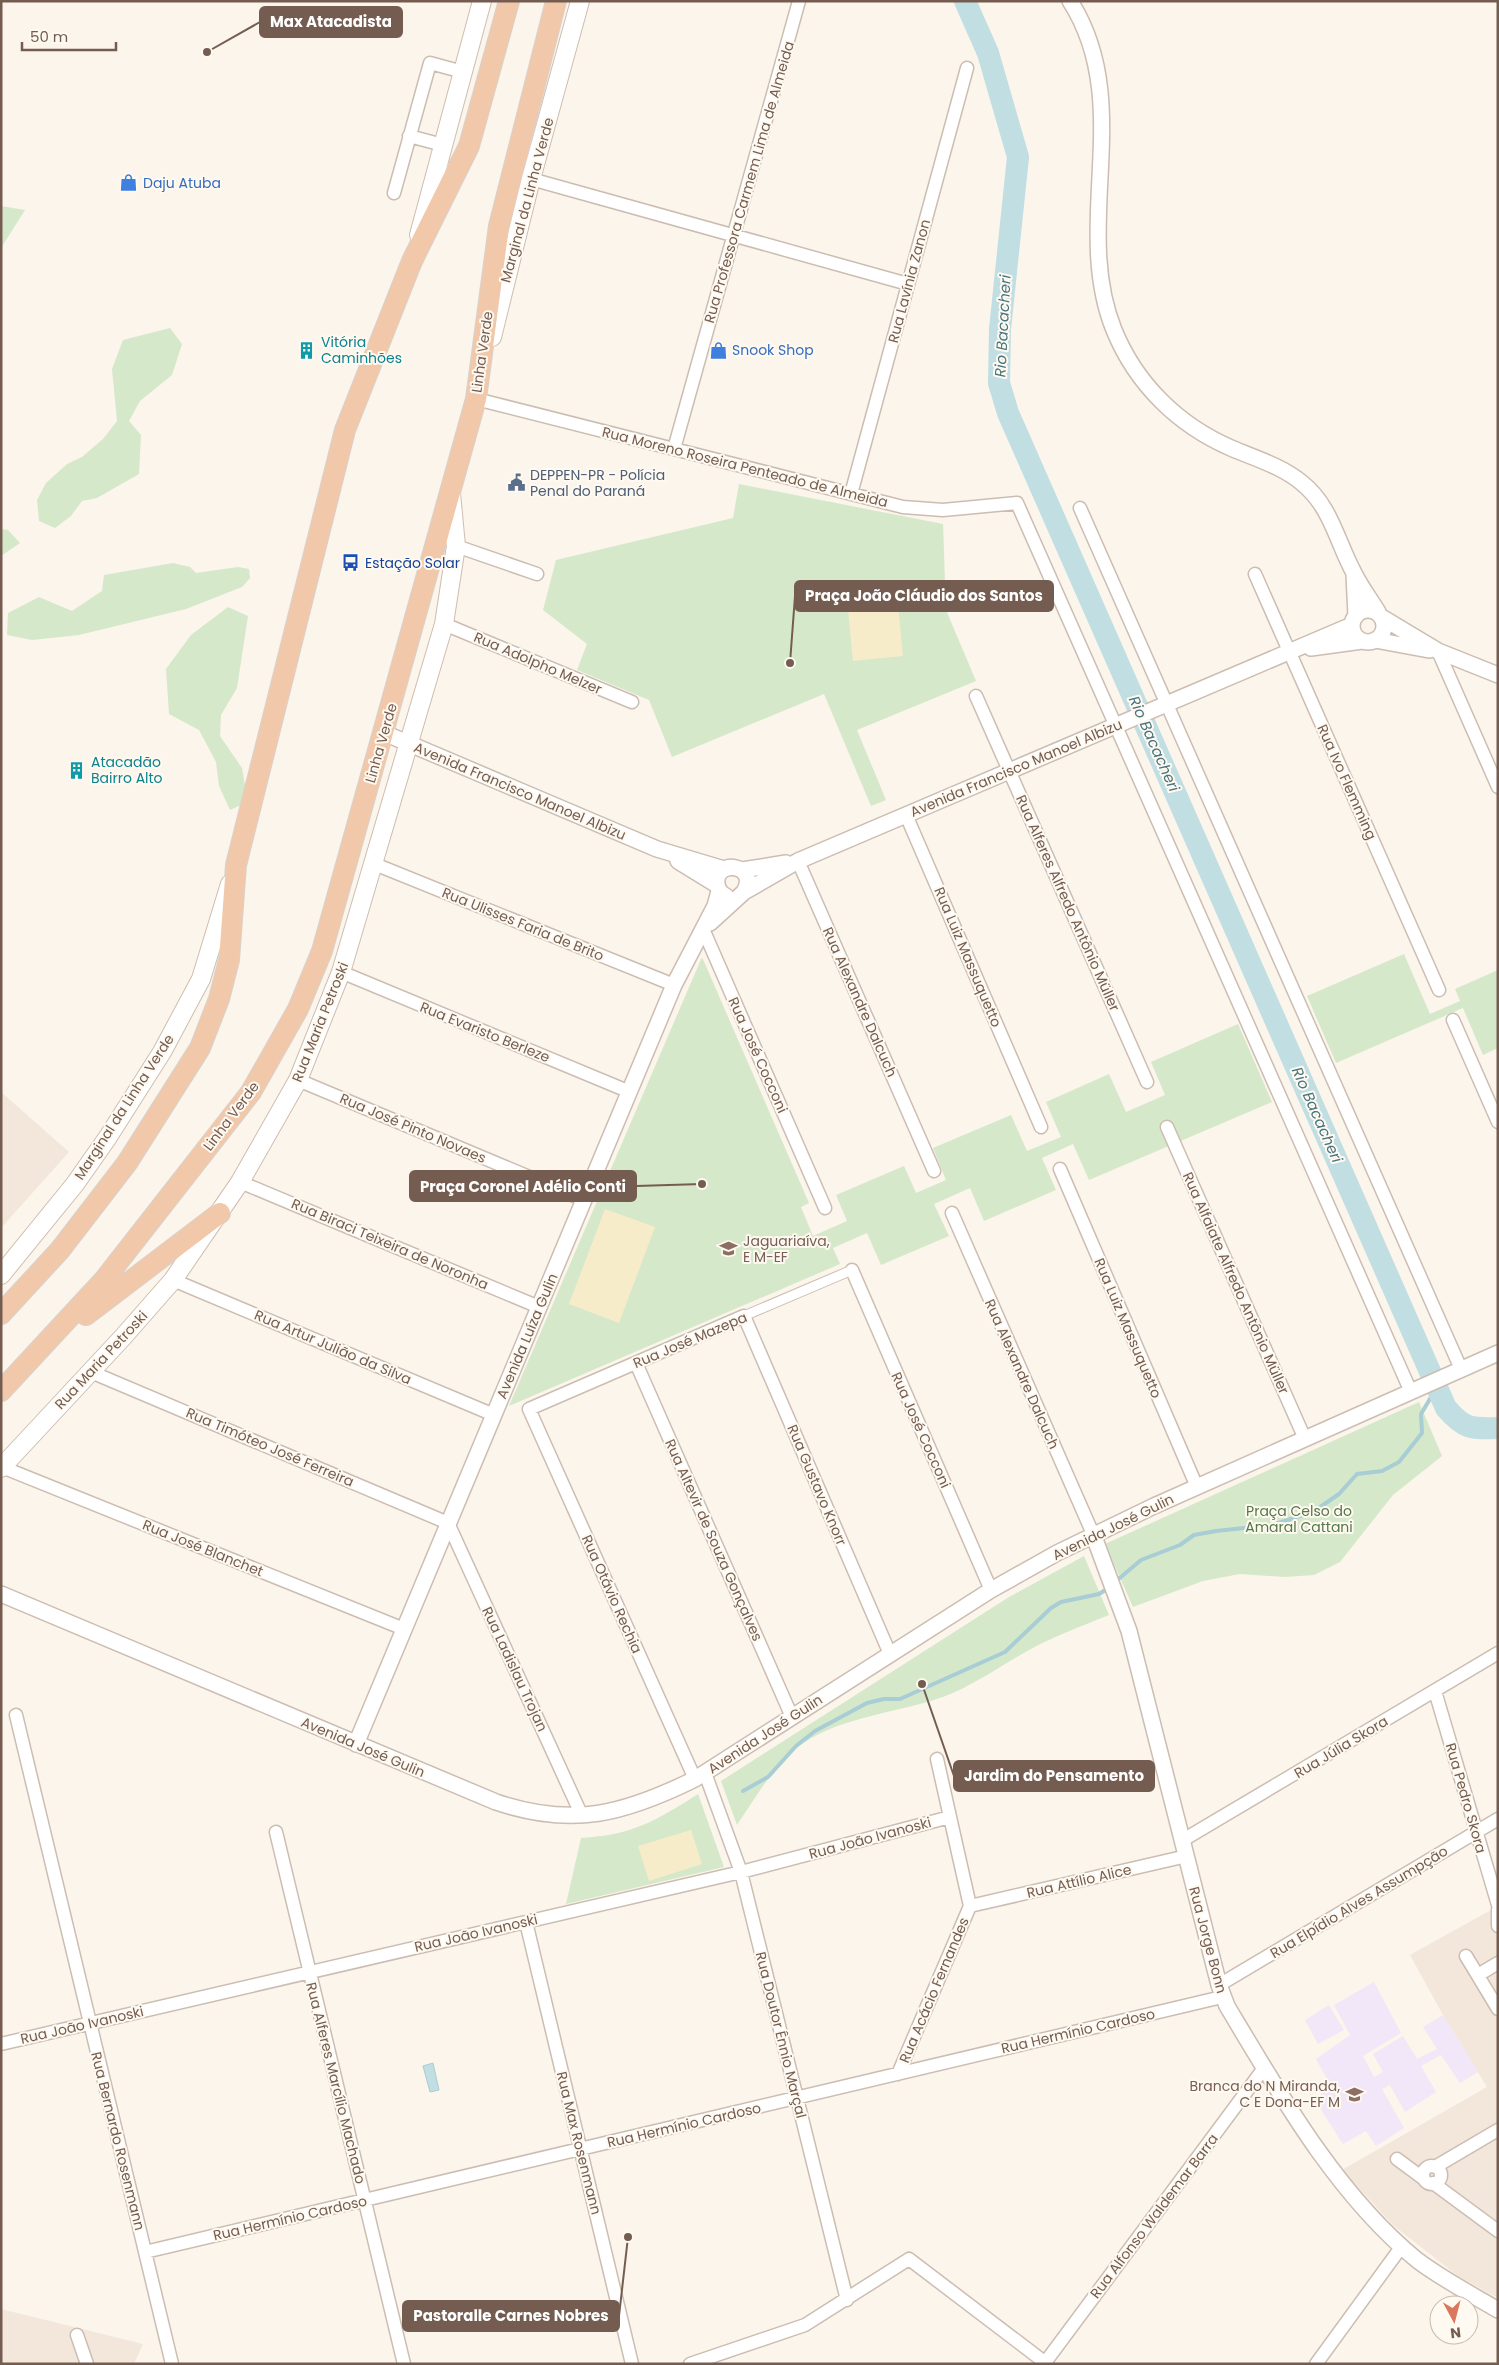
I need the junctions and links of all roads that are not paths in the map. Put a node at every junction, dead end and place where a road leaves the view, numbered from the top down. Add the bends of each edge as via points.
1 (482, 1) edge
2 (509, 1) edge
3 (556, 1) edge
4 (580, 1) edge
5 (799, 1) edge
6 (1070, 1) edge
7 (967, 68) dead end
8 (463, 72) junction
9 (409, 136) junction
10 (443, 145) junction
11 (531, 179) junction
12 (394, 193) dead end
13 (734, 236) junction
14 (412, 261) junction
15 (908, 284) junction
16 (476, 398) junction
17 (674, 449) junction
18 (451, 490) junction
19 (851, 494) junction
20 (1080, 508) dead end
21 (456, 546) junction
22 (1354, 573) junction
23 (537, 574) dead end
24 (1255, 574) dead end
25 (1380, 615) junction
26 (1354, 620) junction
27 (444, 624) junction
28 (1369, 641) junction
29 (1438, 651) junction
30 (1289, 652) junction
31 (1498, 675) edge
32 (976, 696) dead end
33 (632, 702) dead end
34 (1161, 706) junction
35 (1119, 724) junction
36 (384, 733) junction
37 (408, 743) junction
38 (1009, 771) junction
39 (1498, 787) edge
40 (906, 815) junction
41 (657, 849) junction
42 (798, 861) junction
43 (372, 863) junction
44 (236, 865) junction
45 (724, 869) junction
46 (742, 870) junction
47 (718, 888) junction
48 (741, 894) junction
49 (703, 929) junction
50 (341, 972) junction
51 (674, 985) junction
52 (1439, 990) dead end
53 (1453, 1020) dead end
54 (298, 1080) junction
55 (1147, 1082) dead end
56 (630, 1092) junction
57 (1498, 1122) edge
58 (1041, 1127) dead end
59 (1167, 1127) dead end
60 (1060, 1170) dead end
61 (934, 1171) dead end
62 (240, 1182) junction
63 (584, 1200) junction
64 (825, 1208) dead end
65 (220, 1212) junction
66 (952, 1212) dead end
67 (852, 1270) joint
68 (1, 1276) edge
69 (173, 1280) junction
70 (539, 1307) junction
71 (1, 1314) edge
72 (744, 1316) junction
73 (44, 1346) junction
74 (1498, 1353) edge
75 (636, 1363) junction
76 (91, 1372) junction
77 (1455, 1372) junction
78 (1415, 1390) junction
79 (1, 1391) edge
80 (529, 1409) joint
81 (494, 1415) junction
82 (1305, 1439) junction
83 (2, 1467) edge
84 (1197, 1487) junction
85 (448, 1523) junction
86 (1093, 1534) junction
87 (991, 1590) junction
88 (1, 1594) edge
89 (404, 1629) junction
90 (1498, 1653) edge
91 (890, 1654) junction
92 (1435, 1691) junction
93 (16, 1715) dead end
94 (792, 1717) junction
95 (356, 1744) junction
96 (937, 1759) dead end
97 (700, 1776) junction
98 (582, 1816) junction
99 (950, 1817) junction
100 (1498, 1819) edge
101 (276, 1832) dead end
102 (1476, 1832) junction
103 (1183, 1840) junction
104 (1187, 1856) junction
105 (741, 1872) junction
106 (970, 1906) junction
107 (1498, 1907) edge
108 (526, 1922) junction
109 (1498, 1926) edge
110 (1466, 1956) dead end
111 (1498, 1964) edge
112 (309, 1972) junction
113 (1478, 1975) junction
114 (1221, 1991) junction
115 (1498, 2009) edge
116 (90, 2023) junction
117 (1, 2044) edge
118 (1264, 2068) junction
119 (898, 2074) junction
120 (797, 2098) junction
121 (1498, 2130) edge
122 (580, 2149) junction
123 (1397, 2159) dead end
124 (1429, 2181) junction
125 (364, 2200) junction
126 (1498, 2231) edge
127 (1402, 2246) junction
128 (145, 2252) junction
129 (847, 2300) junction
130 (1498, 2310) edge
131 (77, 2335) dead end
132 (1046, 2363) edge
133 (87, 2364) edge
134 (172, 2364) edge
135 (404, 2364) edge
136 (632, 2364) edge
137 (690, 2364) edge
138 (1316, 2364) edge

1 - 8 main road
2 - 14 highway via 469,146
3 - 16 highway, Linha Verde via 499,226
4 - 11 main road, Marginal da Linha Verde
5 - 13 street, Rua Professora Carmem Lima de Almeida
6 - 22 street via 1086,33 1100,82 1103,124 1099,269 1107,310 1122,348 1144,382 1187,424 1218,443 1280,470 1310,489 1331,518
7 - 15 street, Rua Lavínia Zanon
8 - 9 street via 430,63
8 - 10 main road
9 - 10 street
9 - 12 street
10 - 14 main road
11 - 13 street
11 - 16 main road, Marginal da Linha Verde
13 - 15 street
13 - 17 street, Rua Professora Carmem Lima de Almeida
14 - 44 highway via 345,430
15 - 19 street, Rua Lavínia Zanon
16 - 17 street, Rua Moreno Roseira Penteado de Almeida
16 - 18 highway, Linha Verde
17 - 19 street, Rua Moreno Roseira Penteado de Almeida
18 - 21 main road, Rua Maria Petroski
18 - 36 highway, Linha Verde
19 - 35 street, Rua Moreno Roseira Penteado de Almeida via 922,509 1017,503
20 - 34 street
21 - 23 street
21 - 27 main road, Rua Maria Petroski
22 - 25 street
22 - 26 street
24 - 30 street, Rua Ivo Flemming
25 - 26 street via 1368,610
25 - 28 street via 1384,628
25 - 29 street, Avenida Francisco Manoel Albizu
26 - 28 street via 1355,634
26 - 30 street, Avenida Francisco Manoel Albizu
27 - 33 street, Rua Adolpho Melzer
27 - 37 main road, Rua Maria Petroski
28 - 29 street, Avenida Francisco Manoel Albizu
28 - 30 street, Avenida Francisco Manoel Albizu
29 - 31 street, Avenida Francisco Manoel Albizu
29 - 39 street
30 - 34 street, Avenida Francisco Manoel Albizu
30 - 52 street, Rua Ivo Flemming
32 - 38 street, Rua Alferes Alfredo Antônio Müller
34 - 35 street, Avenida Francisco Manoel Albizu
34 - 77 street
35 - 38 street, Avenida Francisco Manoel Albizu
35 - 78 street
36 - 37 street, Avenida Francisco Manoel Albizu
36 - 73 highway, Linha Verde via 322,951 281,1041 251,1092 151,1222 85,1303
37 - 41 street, Avenida Francisco Manoel Albizu
37 - 43 main road, Rua Maria Petroski
38 - 40 street, Avenida Francisco Manoel Albizu
38 - 55 street, Rua Alferes Alfredo Antônio Müller
40 - 42 street, Avenida Francisco Manoel Albizu
40 - 58 street, Rua Luiz Massuquetto
41 - 45 street, Avenida Francisco Manoel Albizu
41 - 47 street, Avenida Francisco Manoel Albizu
42 - 46 street, Avenida Francisco Manoel Albizu
42 - 48 street, Avenida Francisco Manoel Albizu
42 - 61 street, Rua Alexandre Dalcuch
43 - 50 main road, Rua Maria Petroski
43 - 51 street, Rua Ulisses Faria de Brito
44 - 68 main road, Marginal da Linha Verde via 201,979 162,1052 81,1176
44 - 71 highway via 229,960 219,999 200,1048 127,1163 60,1250
45 - 46 street
45 - 47 street via 718,876
46 - 48 street via 747,878
47 - 48 street via 728,897
47 - 49 street, Avenida Luíza Gulin
48 - 49 street, Avenida Luíza Gulin
49 - 51 street, Avenida Luíza Gulin
49 - 64 street, Rua José Cocconi
50 - 54 main road, Rua Maria Petroski
50 - 56 street, Rua Evaristo Berleze
51 - 56 street, Avenida Luíza Gulin
53 - 57 street
54 - 62 main road, Rua Maria Petroski
54 - 63 street, Rua José Pinto Novaes
56 - 63 street, Avenida Luíza Gulin
59 - 82 street, Rua Alfaiate Alfredo Antônio Müller
60 - 84 street, Rua Luiz Massuquetto
62 - 65 main road, Rua Maria Petroski
62 - 70 street, Rua Biraci Teixeira de Noronha
63 - 70 street, Avenida Luíza Gulin
65 - 69 main road, Rua Maria Petroski
65 - 73 highway
66 - 86 street, Rua Alexandre Dalcuch
67 - 72 street, Rua José Mazepa
67 - 87 street, Rua José Cocconi
69 - 76 main road, Rua Maria Petroski
69 - 81 street, Rua Artur Julião da Silva
70 - 81 street, Avenida Luíza Gulin
72 - 75 street, Rua José Mazepa
72 - 91 street, Rua Gustavo Knorr
73 - 79 highway, Linha Verde
74 - 77 street, Avenida José Gulin
75 - 80 street, Rua José Mazepa
75 - 94 street, Rua Altevir de Souza Gonçalves
76 - 83 main road, Rua Maria Petroski
76 - 85 street, Rua Timóteo José Ferreira
77 - 78 street, Avenida José Gulin
78 - 82 street, Avenida José Gulin
80 - 97 street, Rua Otávio Rechia
81 - 85 street, Avenida Luíza Gulin
82 - 84 street, Avenida José Gulin
83 - 89 street, Rua José Blanchet
84 - 86 street, Avenida José Gulin
85 - 89 street, Avenida Luíza Gulin
85 - 98 street, Rua Ladislau Trojan
86 - 87 street, Avenida José Gulin
86 - 103 street, Rua Jorge Bonn via 1129,1631
87 - 91 street, Avenida José Gulin
88 - 95 street, Avenida José Gulin
89 - 95 street, Avenida Luíza Gulin
90 - 92 street, Rua Júlia Skora
91 - 94 street, Avenida José Gulin
92 - 102 street, Rua Pedro Skora
92 - 103 street, Rua Júlia Skora
93 - 116 street, Rua Bernardo Rosenmann
94 - 97 street, Avenida José Gulin
95 - 98 street, Avenida José Gulin via 512,1808 545,1815
96 - 99 street, Rua Acácio Fernandes
97 - 98 street, Avenida José Gulin via 647,1800
97 - 105 street, Rua Doutor Ênnio Marçal
99 - 105 street, Rua João Ivanoski
99 - 106 street, Rua Acácio Fernandes
100 - 102 street, Rua Elpídio Alves Assumpção
101 - 112 street, Rua Alferes Marcílio Machado
102 - 107 street, Rua Pedro Skora
102 - 114 street, Rua Elpídio Alves Assumpção
103 - 104 street, Rua Jorge Bonn
104 - 106 street, Rua Attílio Alice
104 - 114 street, Rua Jorge Bonn
105 - 108 street, Rua João Ivanoski
105 - 120 street, Rua Doutor Ênnio Marçal
106 - 119 street, Rua Acácio Fernandes
107 - 109 street, Rua Pedro Skora
108 - 112 street, Rua João Ivanoski
108 - 122 street, Rua Max Rosenmann
110 - 113 street
111 - 113 street
112 - 116 street, Rua João Ivanoski
112 - 125 street, Rua Alferes Marcílio Machado
113 - 115 street
114 - 118 street, Rua Jorge Bonn
114 - 119 street, Rua Hermínio Cardoso
116 - 117 street, Rua João Ivanoski
116 - 128 street, Rua Bernardo Rosenmann
118 - 127 street, Rua Jorge Bonn via 1331,2167
118 - 132 street, Rua Alfonso Waldemar Barra
119 - 120 street, Rua Hermínio Cardoso
120 - 122 street, Rua Hermínio Cardoso
120 - 129 street, Rua Doutor Ênnio Marçal
121 - 124 street via 1435,2167 1441,2176
122 - 125 street, Rua Hermínio Cardoso
122 - 136 street, Rua Max Rosenmann
123 - 124 street
124 - 126 street
125 - 128 street, Rua Hermínio Cardoso
125 - 135 street, Rua Alferes Marcílio Machado
127 - 130 street, Rua Jorge Bonn via 1429,2268
127 - 138 street
128 - 134 street, Rua Bernardo Rosenmann
129 - 132 street via 910,2258
129 - 137 street via 792,2331
131 - 133 street

